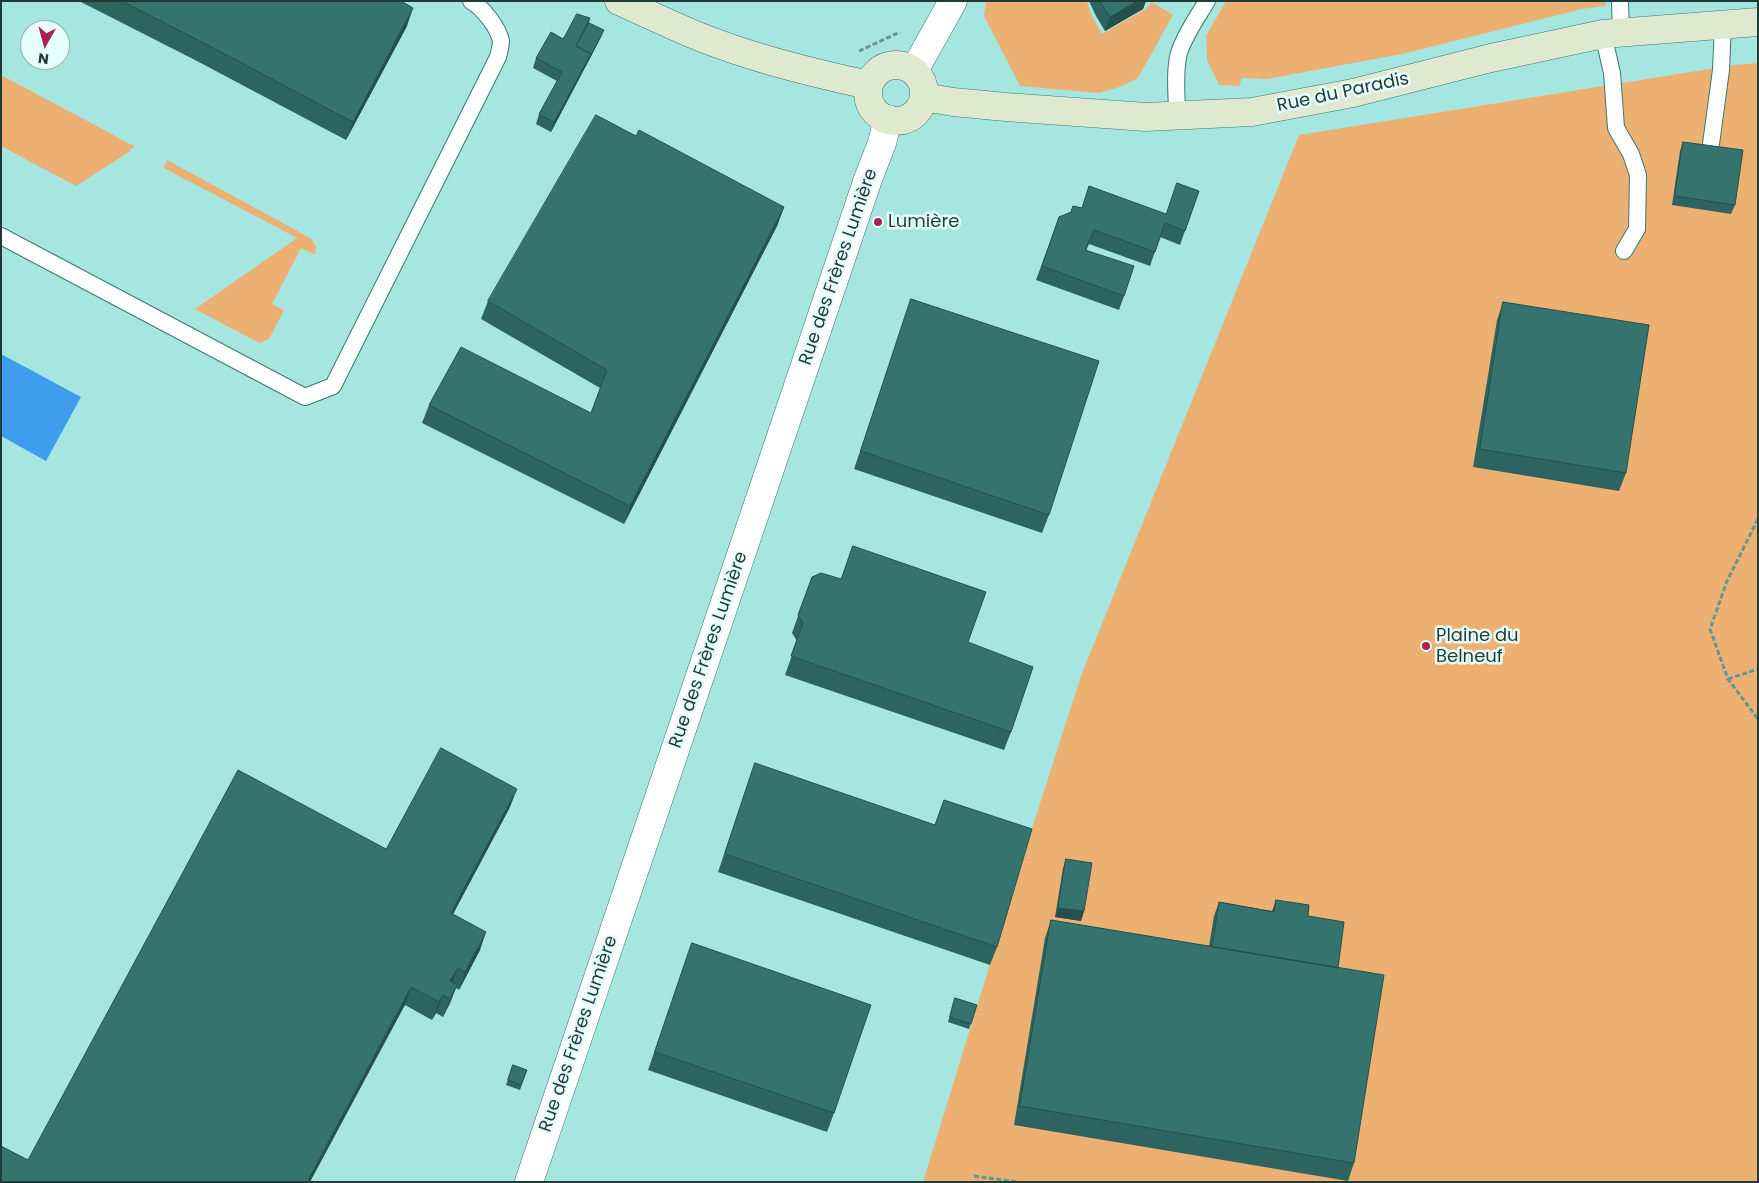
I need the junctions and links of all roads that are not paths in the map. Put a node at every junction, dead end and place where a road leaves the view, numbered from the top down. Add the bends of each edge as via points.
1 (620, 1) edge
2 (953, 1) edge
3 (1207, 1) edge
4 (1620, 1) edge
5 (476, 3) edge
6 (1758, 22) edge
7 (1724, 24) junction
8 (1612, 33) junction
9 (914, 71) junction
10 (869, 85) junction
11 (924, 97) junction
12 (1177, 116) junction
13 (888, 119) junction
14 (1711, 144) edge
15 (1, 236) edge
16 (1624, 251) dead end
17 (529, 1182) edge

1 - 10 street via 700,37 761,58 798,70
2 - 9 street
3 - 12 lane via 1179,53
4 - 8 lane
5 - 15 lane via 490,18 501,42 498,57 333,386 305,397
6 - 7 street, Rue du Paradis
7 - 8 street, Rue du Paradis
7 - 14 lane
8 - 12 street, Rue du Paradis via 1491,58 1353,93 1252,112
8 - 16 lane via 1616,128 1631,154 1638,175 1637,229
9 - 10 street via 897,64 888,66 880,70
9 - 11 street via 920,78
10 - 13 street via 872,106
11 - 12 street, Rue du Paradis via 1006,107 1146,117
11 - 13 street via 911,116
13 - 17 street, Rue des Frères Lumière

